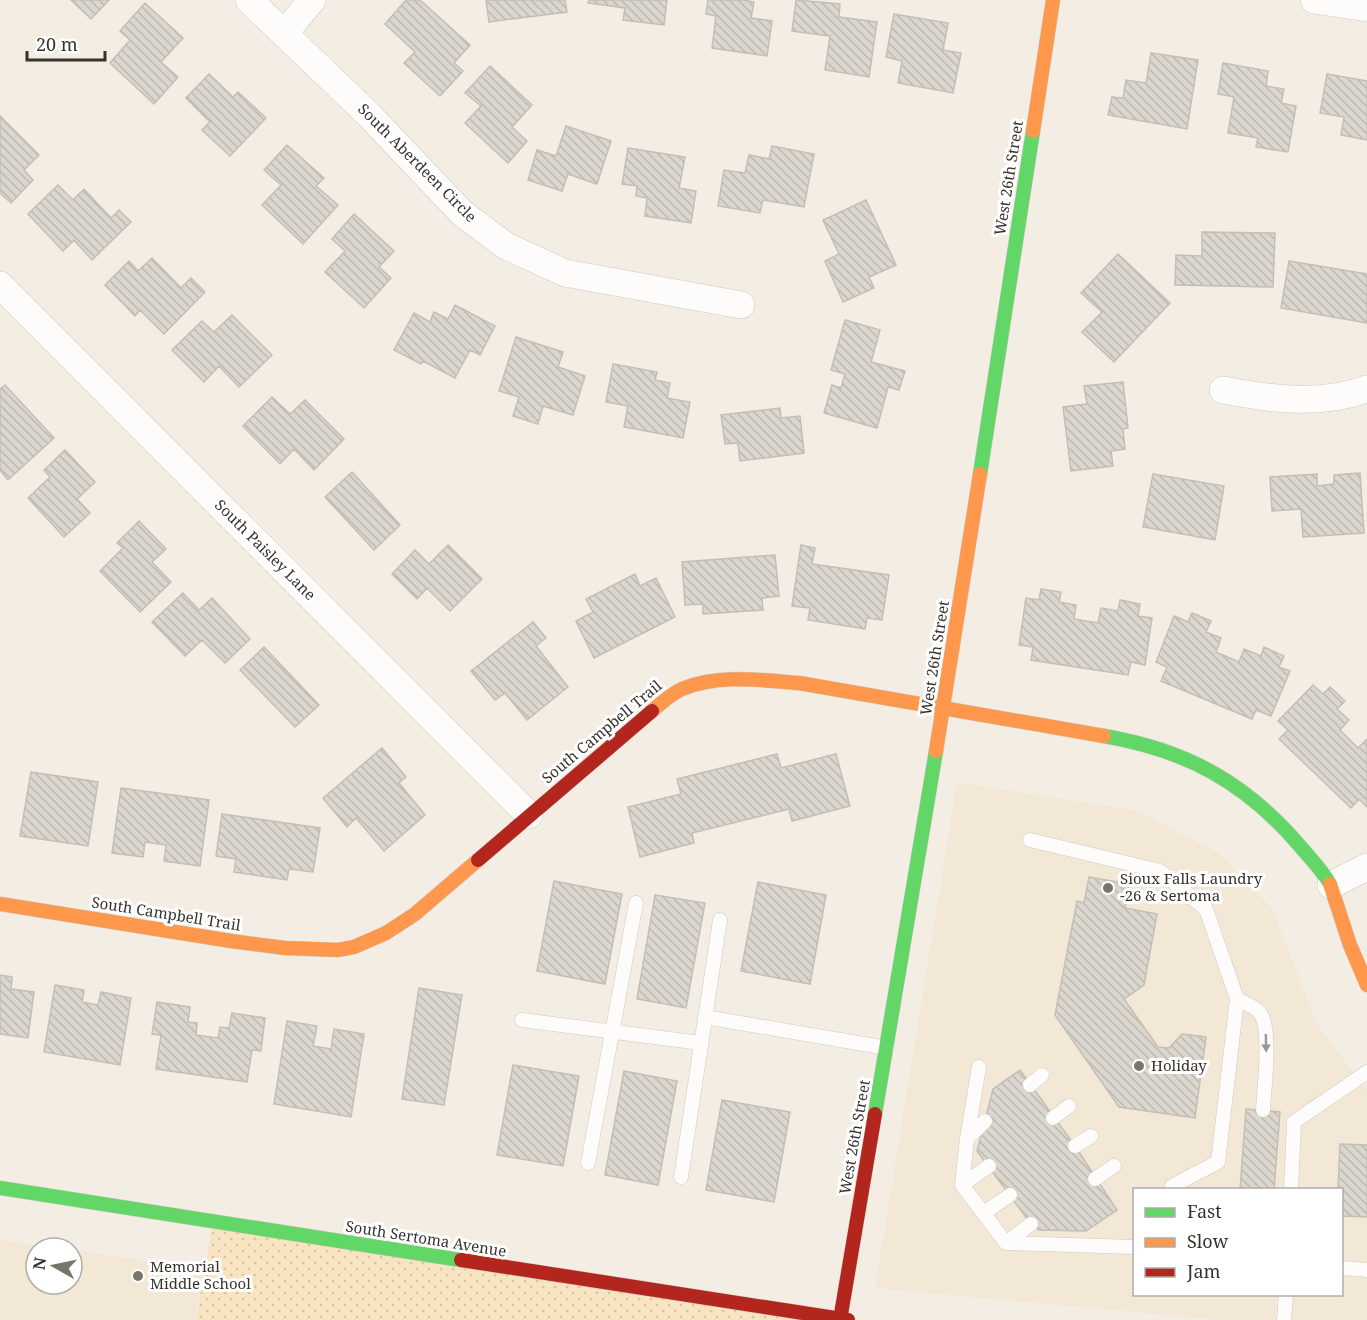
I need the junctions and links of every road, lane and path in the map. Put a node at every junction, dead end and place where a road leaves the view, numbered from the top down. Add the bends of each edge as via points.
1 (249, 0) edge
2 (312, 0) edge
3 (1053, 0) edge
4 (1314, 0) edge
5 (1367, 8) edge
6 (284, 34) junction
7 (2, 291) edge
8 (741, 304) dead end
9 (1367, 389) edge
10 (1223, 390) dead end
11 (944, 707) junction
12 (529, 815) junction
13 (1030, 840) dead end
14 (1367, 867) edge
15 (1331, 885) junction
16 (636, 903) dead end
17 (0, 904) edge
18 (720, 920) dead end
19 (1367, 985) edge
20 (1237, 999) junction
21 (705, 1017) junction
22 (522, 1020) dead end
23 (612, 1032) junction
24 (701, 1043) junction
25 (887, 1048) junction
26 (979, 1067) dead end
27 (1367, 1072) edge
28 (1042, 1076) dead end
29 (1030, 1085) dead end
30 (1069, 1106) dead end
31 (1263, 1110) dead end
32 (1053, 1118) dead end
33 (985, 1121) dead end
34 (1090, 1136) dead end
35 (967, 1139) junction
36 (1075, 1146) dead end
37 (588, 1163) dead end
38 (989, 1166) dead end
39 (1114, 1166) dead end
40 (681, 1177) dead end
41 (1095, 1179) dead end
42 (962, 1185) junction
43 (1172, 1186) dead end
44 (0, 1188) edge
45 (1291, 1188) edge
46 (1010, 1195) dead end
47 (984, 1213) junction
48 (1031, 1224) dead end
49 (1006, 1243) junction
50 (1133, 1247) edge
51 (1343, 1268) edge
52 (1367, 1270) edge
53 (1286, 1296) edge
54 (842, 1320) edge
55 (1284, 1320) edge

1 - 6 street, South Aberdeen Circle
2 - 6 street
3 - 11 main road, West 26th Street
4 - 5 street
6 - 8 street, South Aberdeen Circle via 368,114 462,213 506,246 565,273
7 - 12 street, South Paisley Lane
9 - 10 street via 1336,398 1296,400
11 - 12 main road, South Campbell Trail via 799,683 706,682 664,700
11 - 15 main road, South Campbell Trail via 1110,736 1192,760 1257,801 1287,829
11 - 25 main road, West 26th Street
12 - 17 main road, South Campbell Trail via 416,914 386,933 338,950 252,944
13 - 20 lane via 1160,871 1206,909
14 - 15 street
15 - 19 main road, South Campbell Trail via 1354,958
16 - 23 lane
18 - 21 lane
20 -> 31 lane via 1259,1012 1264,1021 1267,1042
20 - 43 lane via 1218,1162
21 - 24 lane
21 - 25 lane
22 - 23 lane
23 - 24 lane
23 - 37 lane
24 - 40 lane
25 - 54 main road, West 26th Street
26 - 35 lane
27 - 45 lane via 1294,1122
28 - 29 lane
30 - 32 lane
33 - 35 lane
34 - 36 lane
35 - 42 lane
38 - 42 lane
39 - 41 lane
42 - 47 lane
44 - 54 main road, South Sertoma Avenue
46 - 47 lane
47 - 49 lane
48 - 49 lane
49 - 50 lane
51 - 52 lane
53 - 55 lane

